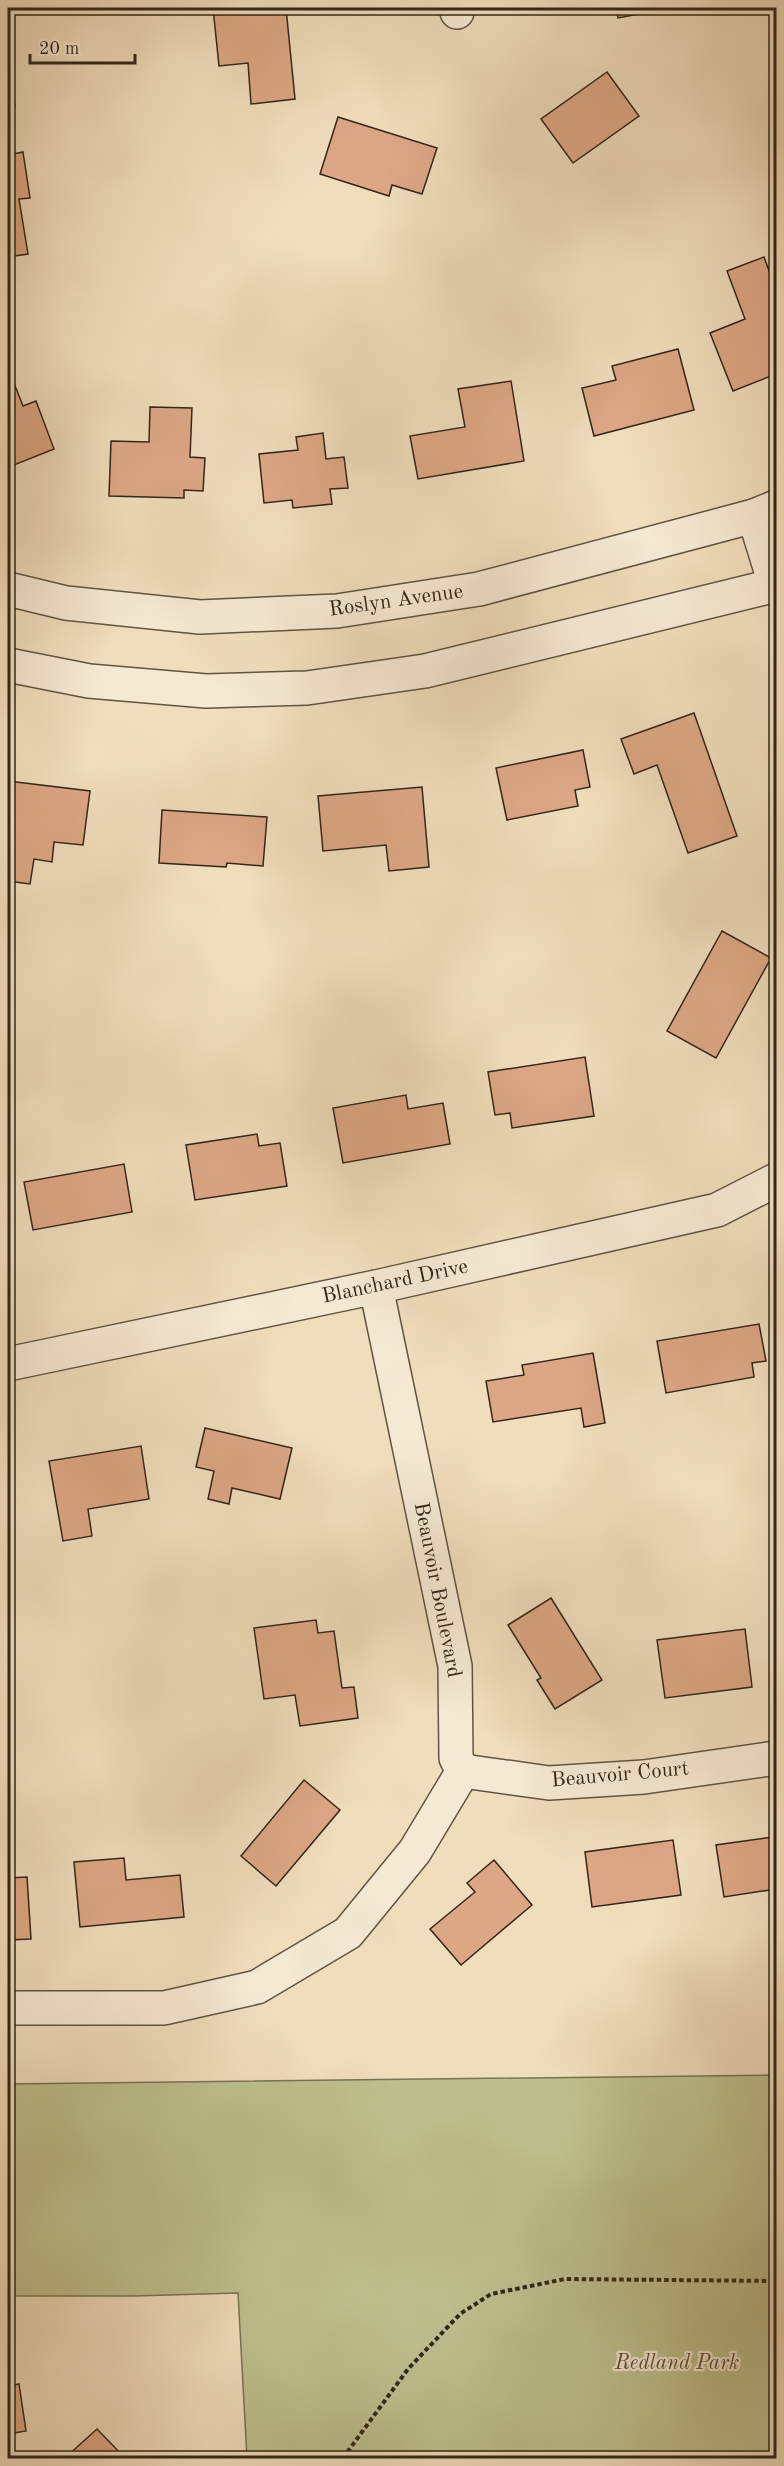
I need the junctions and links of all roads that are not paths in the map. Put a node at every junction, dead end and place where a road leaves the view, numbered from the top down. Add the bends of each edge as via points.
1 (765, 512) edge
2 (776, 586) edge
3 (8, 589) edge
4 (8, 664) edge
5 (777, 1180) edge
6 (376, 1287) junction
7 (8, 1364) edge
8 (777, 1758) edge
9 (463, 1771) junction
10 (8, 2008) edge

1 - 2 street
1 - 3 street, Roslyn Avenue via 479,589 337,611 200,617 66,603
2 - 4 street via 425,671 307,688 206,691 89,681
5 - 6 street, Blanchard Drive via 717,1210
6 - 7 street, Blanchard Drive
6 - 9 street, Beauvoir Boulevard via 455,1666 456,1758
8 - 9 street, Beauvoir Court via 644,1777 549,1783
9 - 10 street via 415,1851 348,1934 257,1987 165,2008

